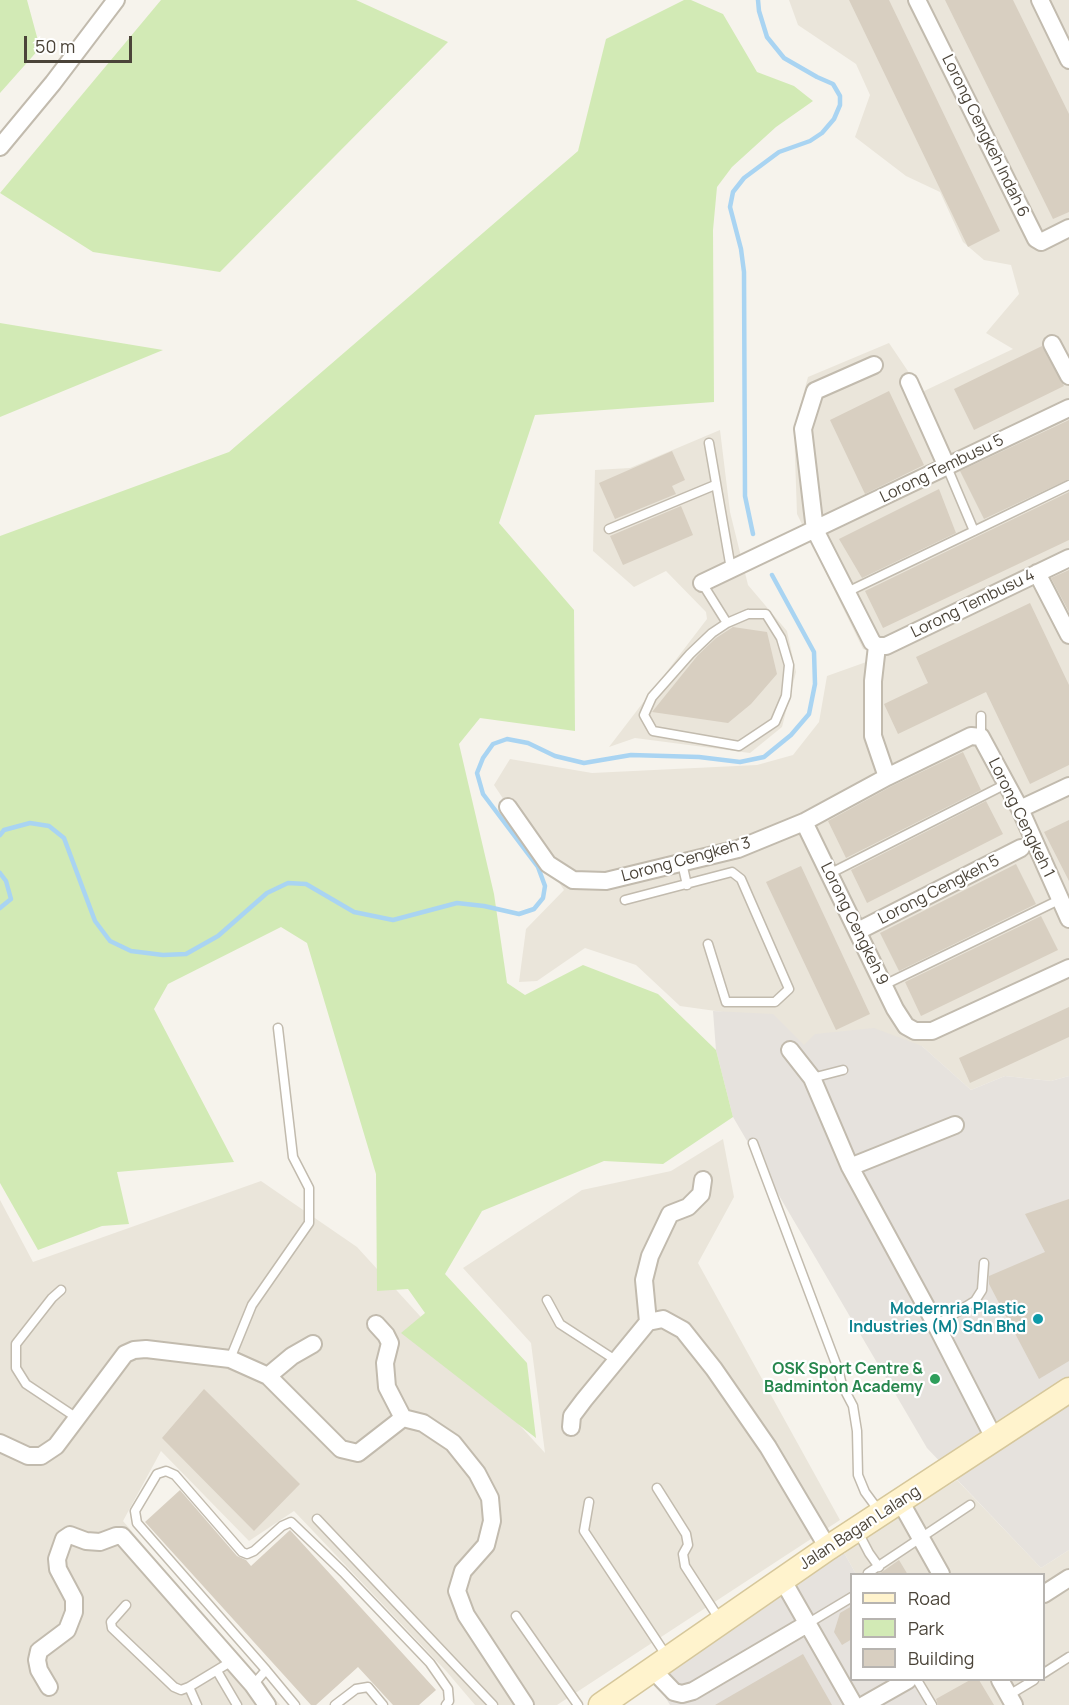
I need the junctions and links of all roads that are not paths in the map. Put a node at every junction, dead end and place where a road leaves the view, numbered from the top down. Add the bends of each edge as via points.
1 (116, 0) edge
2 (917, 0) edge
3 (1040, 0) edge
4 (1069, 60) edge
5 (0, 147) edge
6 (1069, 228) edge
7 (1052, 344) dead end
8 (873, 365) dead end
9 (1069, 376) edge
10 (909, 382) dead end
11 (1069, 408) edge
12 (709, 442) dead end
13 (947, 467) junction
14 (715, 485) junction
15 (1069, 485) edge
16 (609, 529) dead end
17 (815, 530) junction
18 (974, 531) junction
19 (1069, 558) edge
20 (731, 570) junction
21 (1037, 573) junction
22 (702, 583) joint
23 (847, 592) junction
24 (727, 623) junction
25 (1069, 635) edge
26 (877, 646) junction
27 (981, 716) dead end
28 (981, 737) junction
29 (887, 777) junction
30 (1006, 784) junction
31 (1069, 786) edge
32 (508, 807) dead end
33 (1020, 809) junction
34 (804, 822) junction
35 (1021, 849) dead end
36 (682, 863) junction
37 (829, 874) junction
38 (687, 885) junction
39 (1061, 899) junction
40 (625, 900) dead end
41 (1069, 919) edge
42 (858, 931) junction
43 (708, 944) dead end
44 (1069, 968) edge
45 (884, 985) junction
46 (278, 1028) dead end
47 (790, 1050) dead end
48 (843, 1070) dead end
49 (812, 1078) junction
50 (955, 1125) dead end
51 (753, 1143) dead end
52 (850, 1167) junction
53 (703, 1180) dead end
54 (984, 1263) dead end
55 (61, 1290) dead end
56 (547, 1300) dead end
57 (648, 1322) junction
58 (376, 1324) dead end
59 (936, 1325) junction
60 (313, 1344) dead end
61 (230, 1359) junction
62 (617, 1361) junction
63 (268, 1376) junction
64 (1069, 1390) edge
65 (76, 1418) junction
66 (403, 1418) junction
67 (571, 1427) dead end
68 (994, 1438) junction
69 (0, 1443) edge
70 (657, 1488) dead end
71 (589, 1502) dead end
72 (970, 1505) dead end
73 (890, 1507) junction
74 (317, 1520) dead end
75 (856, 1529) junction
76 (921, 1539) junction
77 (828, 1548) junction
78 (879, 1567) junction
79 (868, 1573) edge
80 (940, 1573) edge
81 (1069, 1578) edge
82 (782, 1579) junction
83 (1045, 1593) edge
84 (850, 1598) edge
85 (126, 1605) dead end
86 (516, 1616) dead end
87 (721, 1622) junction
88 (807, 1624) junction
89 (1069, 1657) edge
90 (232, 1661) junction
91 (660, 1663) junction
92 (266, 1670) junction
93 (217, 1671) junction
94 (1045, 1672) edge
95 (908, 1681) edge
96 (911, 1681) edge
97 (1001, 1681) edge
98 (1033, 1681) edge
99 (253, 1685) junction
100 (49, 1687) dead end
101 (189, 1687) junction
102 (1012, 1700) edge
103 (197, 1705) edge
104 (237, 1705) edge
105 (267, 1705) edge
106 (294, 1705) edge
107 (335, 1705) edge
108 (383, 1705) edge
109 (446, 1705) edge
110 (493, 1705) edge
111 (525, 1705) edge
112 (578, 1705) edge
113 (601, 1705) edge
114 (854, 1705) edge
115 (864, 1705) edge
116 (932, 1705) edge

1 - 5 street
2 - 6 street, Lorong Cengkeh Indah 6 via 1036,239 1041,242
3 - 4 street
7 - 9 street
8 - 17 street via 815,391 803,429
10 - 13 street
11 - 13 street, Lorong Tembusu 5
12 - 14 lane
13 - 17 street, Lorong Tembusu 5
13 - 18 lane
14 - 16 lane
14 - 20 lane
15 - 18 lane
17 - 20 street, Lorong Tembusu 5
17 - 23 street
18 - 23 lane
19 - 21 street, Lorong Tembusu 4
20 - 22 street, Lorong Tembusu 5
21 - 25 street
21 - 26 street, Lorong Tembusu 4 via 886,646
22 - 24 lane
23 - 26 street
24 - 24 lane via 748,614 766,614 782,638 789,665 786,696 775,722 739,746 653,731 644,714 652,697 690,654
26 - 29 street via 873,736
27 - 28 lane, Lorong Cengkeh 1
28 - 29 street, Lorong Cengkeh 3 via 972,736
28 - 30 street, Lorong Cengkeh 1
29 - 34 street, Lorong Cengkeh 3
30 - 33 street, Lorong Cengkeh 1
30 - 37 lane
31 - 33 street
32 - 36 street, Lorong Cengkeh 3 via 548,864 573,880 606,881
33 - 39 street, Lorong Cengkeh 1
34 - 36 street, Lorong Cengkeh 3 via 738,849
34 - 37 street, Lorong Cengkeh 9
35 - 42 street, Lorong Cengkeh 5
36 - 38 lane
37 - 42 street, Lorong Cengkeh 9
38 - 40 lane
38 - 43 lane via 732,872 741,879 789,989 775,1002 726,1002
39 - 41 street, Lorong Cengkeh 1
39 - 45 lane
42 - 45 street, Lorong Cengkeh 9
44 - 45 street, Lorong Cengkeh 9 via 932,1031 915,1031 906,1026
46 - 61 lane via 293,1157 309,1188 309,1223 252,1305
47 - 49 street
48 - 49 lane
49 - 52 street
50 - 52 street
51 - 73 lane via 853,1406 858,1475 866,1492
52 - 59 street
53 - 57 street via 701,1194 688,1207 670,1214 650,1256 644,1280
54 - 59 lane via 982,1290 975,1301
55 - 65 lane via 16,1344 16,1368 26,1384
56 - 62 lane via 560,1324
57 - 62 street
57 - 77 street via 663,1320 683,1330 714,1368 768,1447
58 - 66 street via 390,1343 385,1363 387,1387
59 - 68 street
60 - 63 street
61 - 63 street
61 - 65 street via 134,1350 125,1354
62 - 67 street via 572,1416
63 - 66 street via 341,1449 358,1453
64 - 68 main road, Jalan Bagan Lalang
65 - 69 street via 56,1446 41,1456 28,1456
66 - 111 street via 423,1423 453,1443 477,1473 490,1498 492,1521 486,1545 463,1570 457,1591 466,1615
68 - 73 main road, Jalan Bagan Lalang
70 - 87 lane via 686,1534 685,1566
71 - 91 lane via 584,1531
72 - 76 lane
73 - 75 main road, Jalan Bagan Lalang
73 - 76 street
74 - 110 lane
75 - 77 main road, Jalan Bagan Lalang
75 - 78 lane
76 - 78 lane
76 - 80 street
77 - 82 main road, Jalan Bagan Lalang
78 - 79 lane
81 - 83 street
82 - 87 main road, Jalan Bagan Lalang
82 - 88 street
84 - 88 lane
85 - 101 lane via 111,1622 115,1633 174,1687
86 - 112 lane
87 - 91 main road, Jalan Bagan Lalang
88 - 91 street via 682,1694 674,1692
88 - 114 street
89 - 94 lane
90 - 93 lane
90 - 99 street
90 - 100 street via 122,1536 100,1542 70,1535 64,1539 57,1559 74,1599 74,1612 67,1630 39,1651 37,1660
91 - 113 main road, Jalan Bagan Lalang
92 - 99 lane
92 - 106 lane
92 - 109 lane via 138,1523 135,1511 157,1474 166,1471 175,1475 247,1554 291,1522 430,1663 448,1689
93 - 101 lane
93 - 104 lane
95 - 115 street
96 - 116 lane
97 - 102 street
98 - 102 lane
99 - 105 street
101 - 103 lane
107 - 108 lane via 356,1689 368,1687

